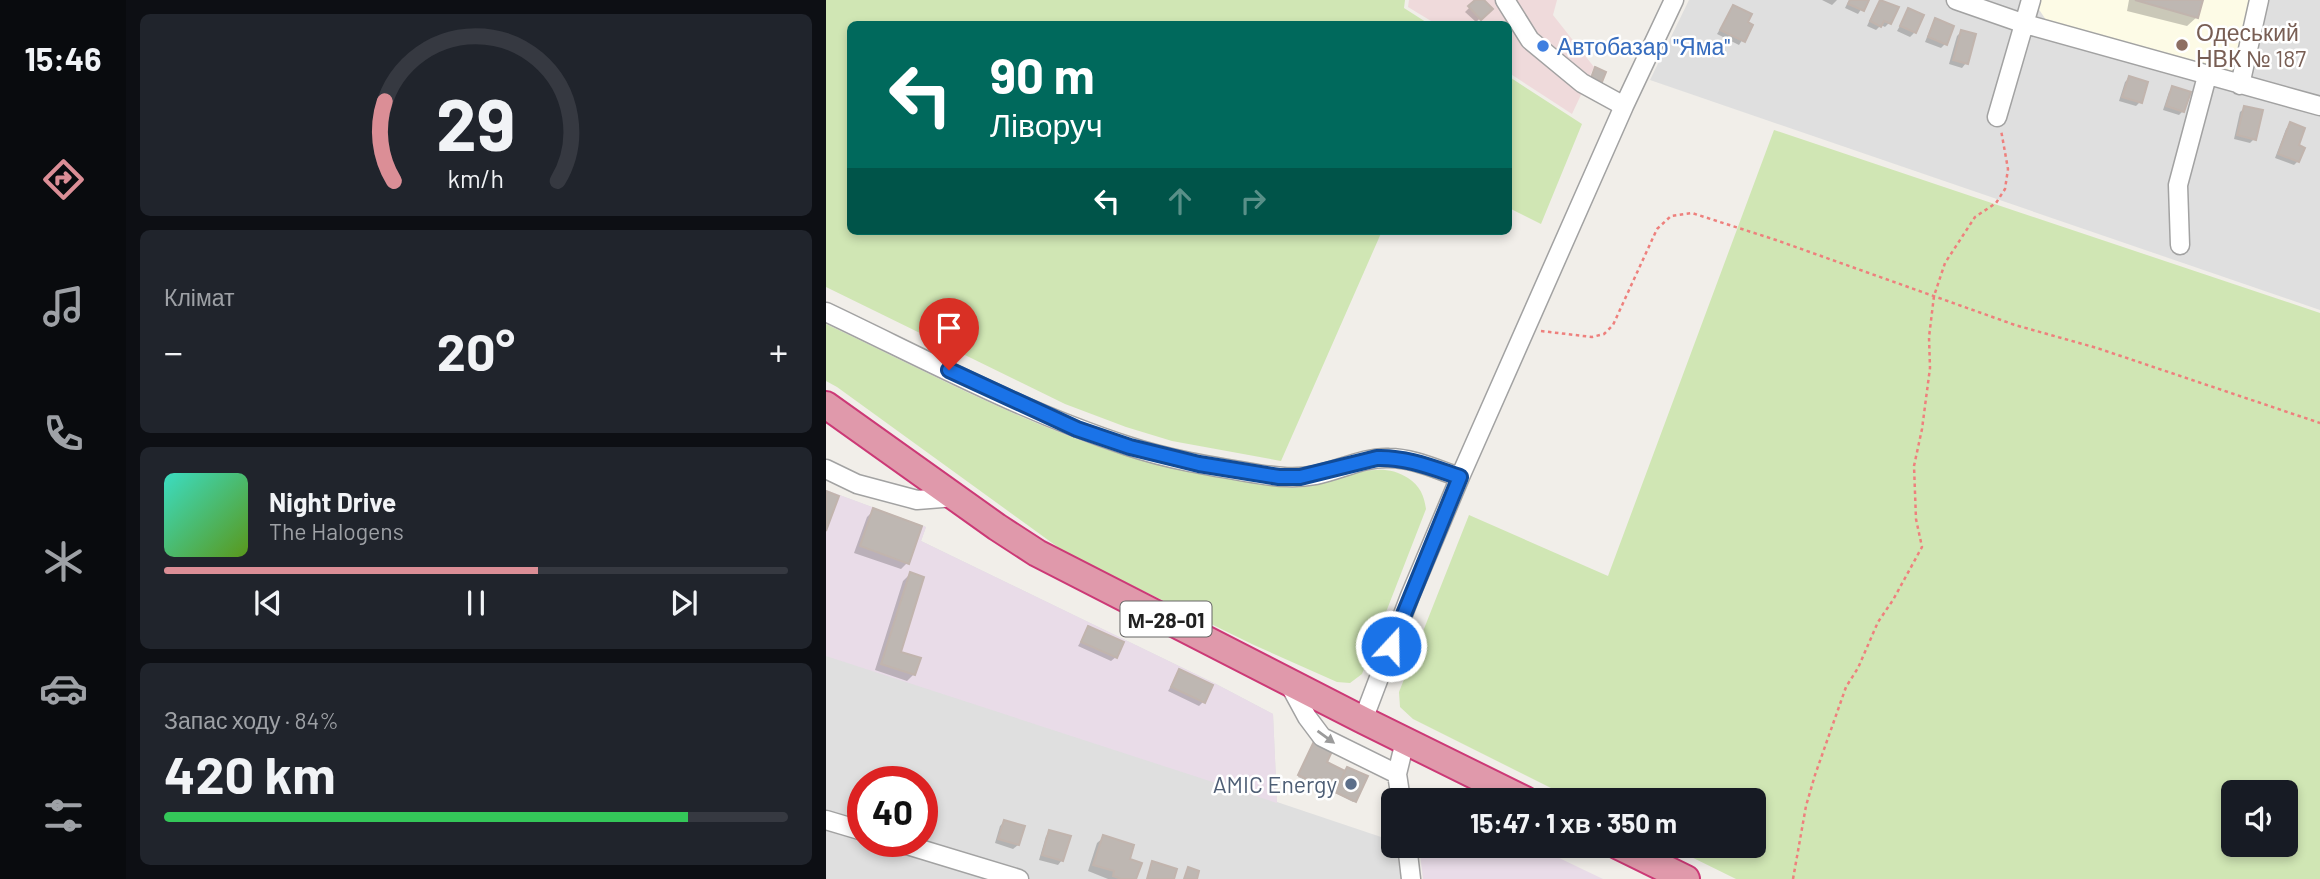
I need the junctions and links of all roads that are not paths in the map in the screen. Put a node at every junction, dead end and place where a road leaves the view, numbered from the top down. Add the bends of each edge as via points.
1 (1505, 0) edge
2 (1674, 0) edge
3 (1956, 0) edge
4 (2031, 0) edge
5 (2259, 0) edge
6 (2025, 24) junction
7 (2207, 76) junction
8 (2240, 85) junction
9 (1624, 106) junction
10 (2320, 106) edge
11 (1997, 117) road end
12 (2180, 245) dead end
13 (826, 312) edge
14 (826, 405) edge
15 (826, 469) edge
16 (1460, 477) junction
17 (955, 497) junction
18 (1288, 682) junction
19 (1363, 720) junction
20 (1405, 741) junction
21 (1397, 774) junction
22 (1399, 788) edge
23 (1501, 788) edge
24 (826, 820) edge
25 (847, 826) edge
26 (938, 854) edge
27 (1409, 858) edge
28 (1643, 858) edge
29 (1019, 879) edge
30 (1411, 879) edge
31 (1686, 879) edge

1 - 9 street via 1530,40 1582,83
2 - 9 street
3 - 6 street
4 - 6 street
5 - 8 street
6 - 7 street
6 - 11 street
7 - 8 street
7 - 12 street via 2178,185
8 - 10 street
9 - 16 street
13 - 16 street via 1077,429 1130,447 1279,477 1319,474 1390,458
14 - 17 highway, М-28-01
15 - 17 street via 857,484 917,500
16 - 19 street
17 - 18 highway, М-28-01 via 1037,553
18 - 19 highway, М-28-01
18 -> 21 street via 1322,737
19 - 20 highway, М-28-01
20 - 21 street
20 - 23 highway, М-28-01
21 - 22 street
24 - 25 street
26 - 29 street
27 - 30 street
28 - 31 highway

